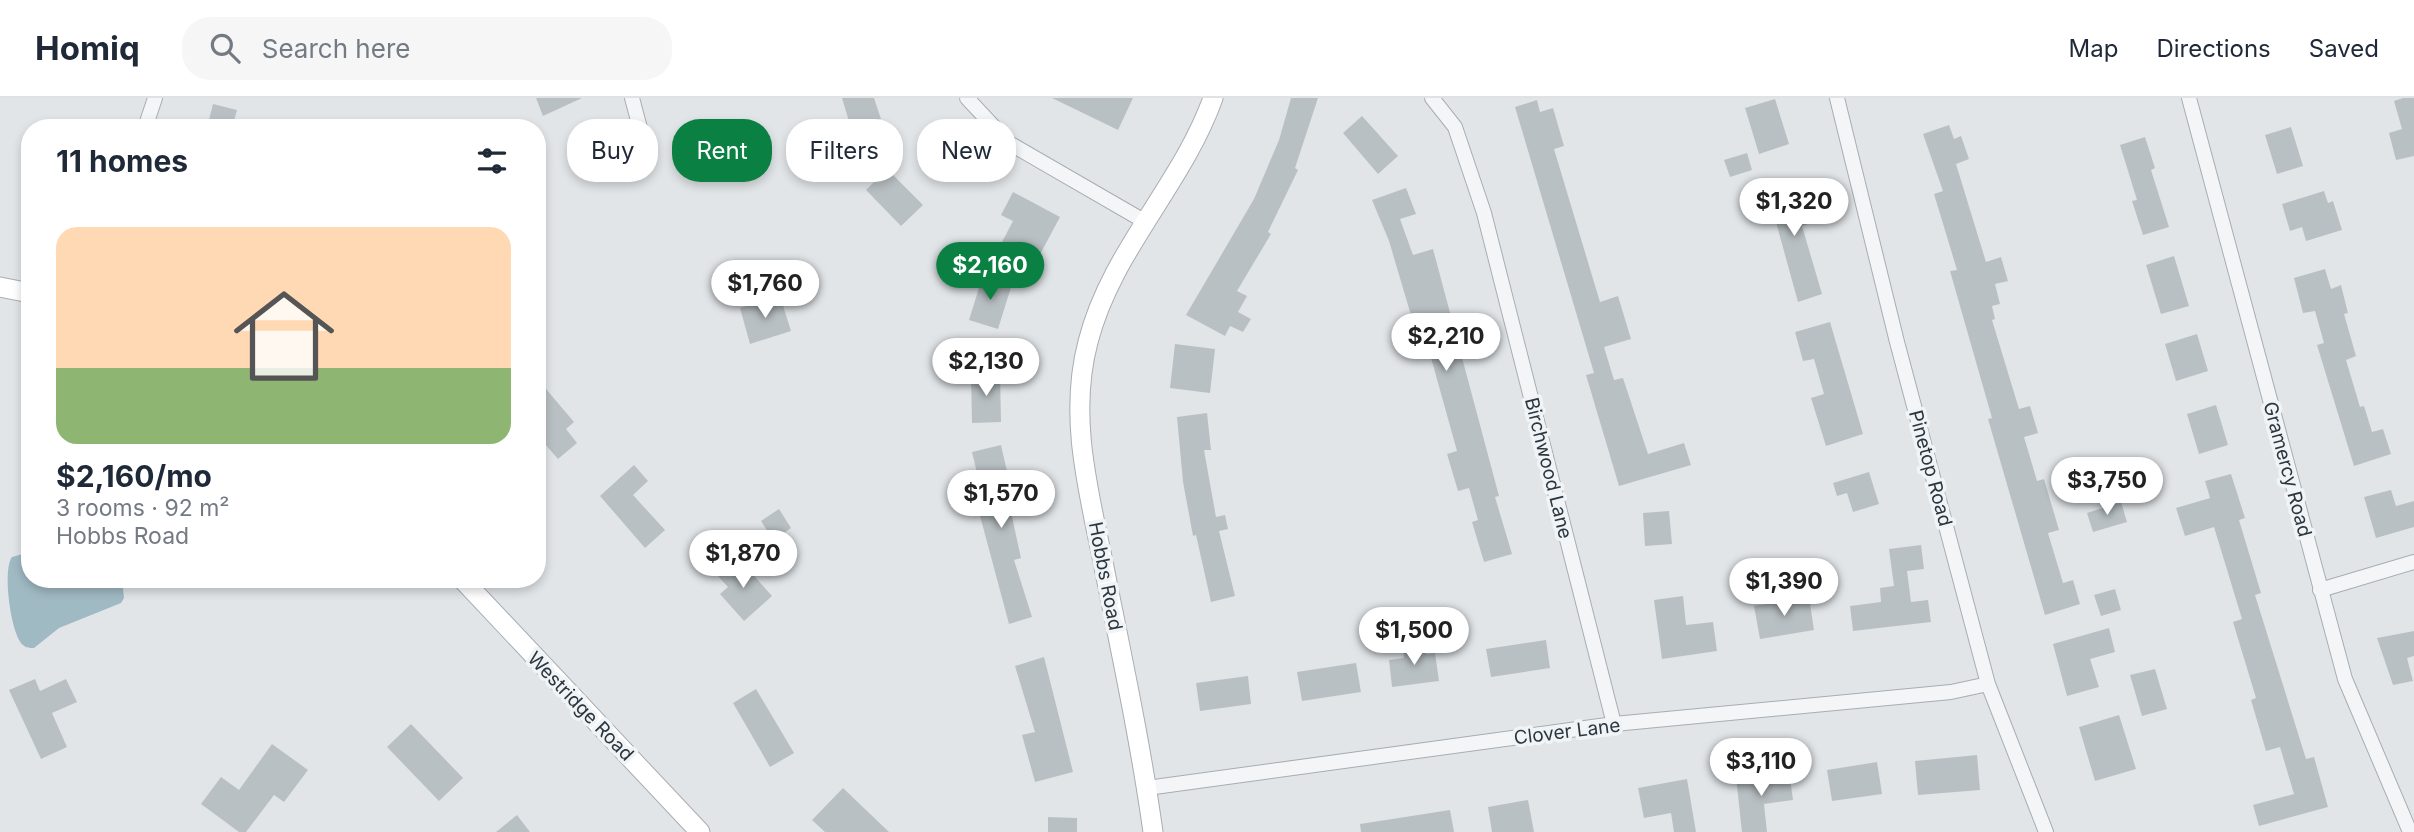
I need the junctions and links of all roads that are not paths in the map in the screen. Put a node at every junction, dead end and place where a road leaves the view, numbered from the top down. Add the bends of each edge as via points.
1 (155, 98) edge
2 (632, 98) edge
3 (967, 98) edge
4 (1213, 98) edge
5 (1432, 98) edge
6 (1838, 98) edge
7 (2189, 98) edge
8 (148, 119) edge
9 (638, 119) edge
10 (1144, 221) junction
11 (0, 286) edge
12 (21, 291) edge
13 (2414, 562) edge
14 (470, 588) edge
15 (2320, 590) junction
16 (1988, 684) junction
17 (1614, 724) junction
18 (1147, 788) junction
19 (700, 832) edge
20 (1153, 832) edge
21 (2046, 832) edge
22 (2410, 832) edge

1 - 8 street
2 - 9 street
3 - 10 street via 1009,143
4 - 10 street, Hobbs Road via 1181,166
5 - 17 street, Birchwood Lane via 1455,127 1484,213
6 - 16 street, Pinetop Road
7 - 15 street, Gramercy Road
10 - 18 street, Hobbs Road via 1109,282 1088,340 1079,406 1080,443
11 - 12 street
13 - 15 street
14 - 19 street, Westridge Road
15 - 22 street, Gramercy Road via 2344,679
16 - 17 street, Clover Lane via 1951,692
16 - 21 street, Pinetop Road
17 - 18 street, Clover Lane
18 - 20 street, Hobbs Road

